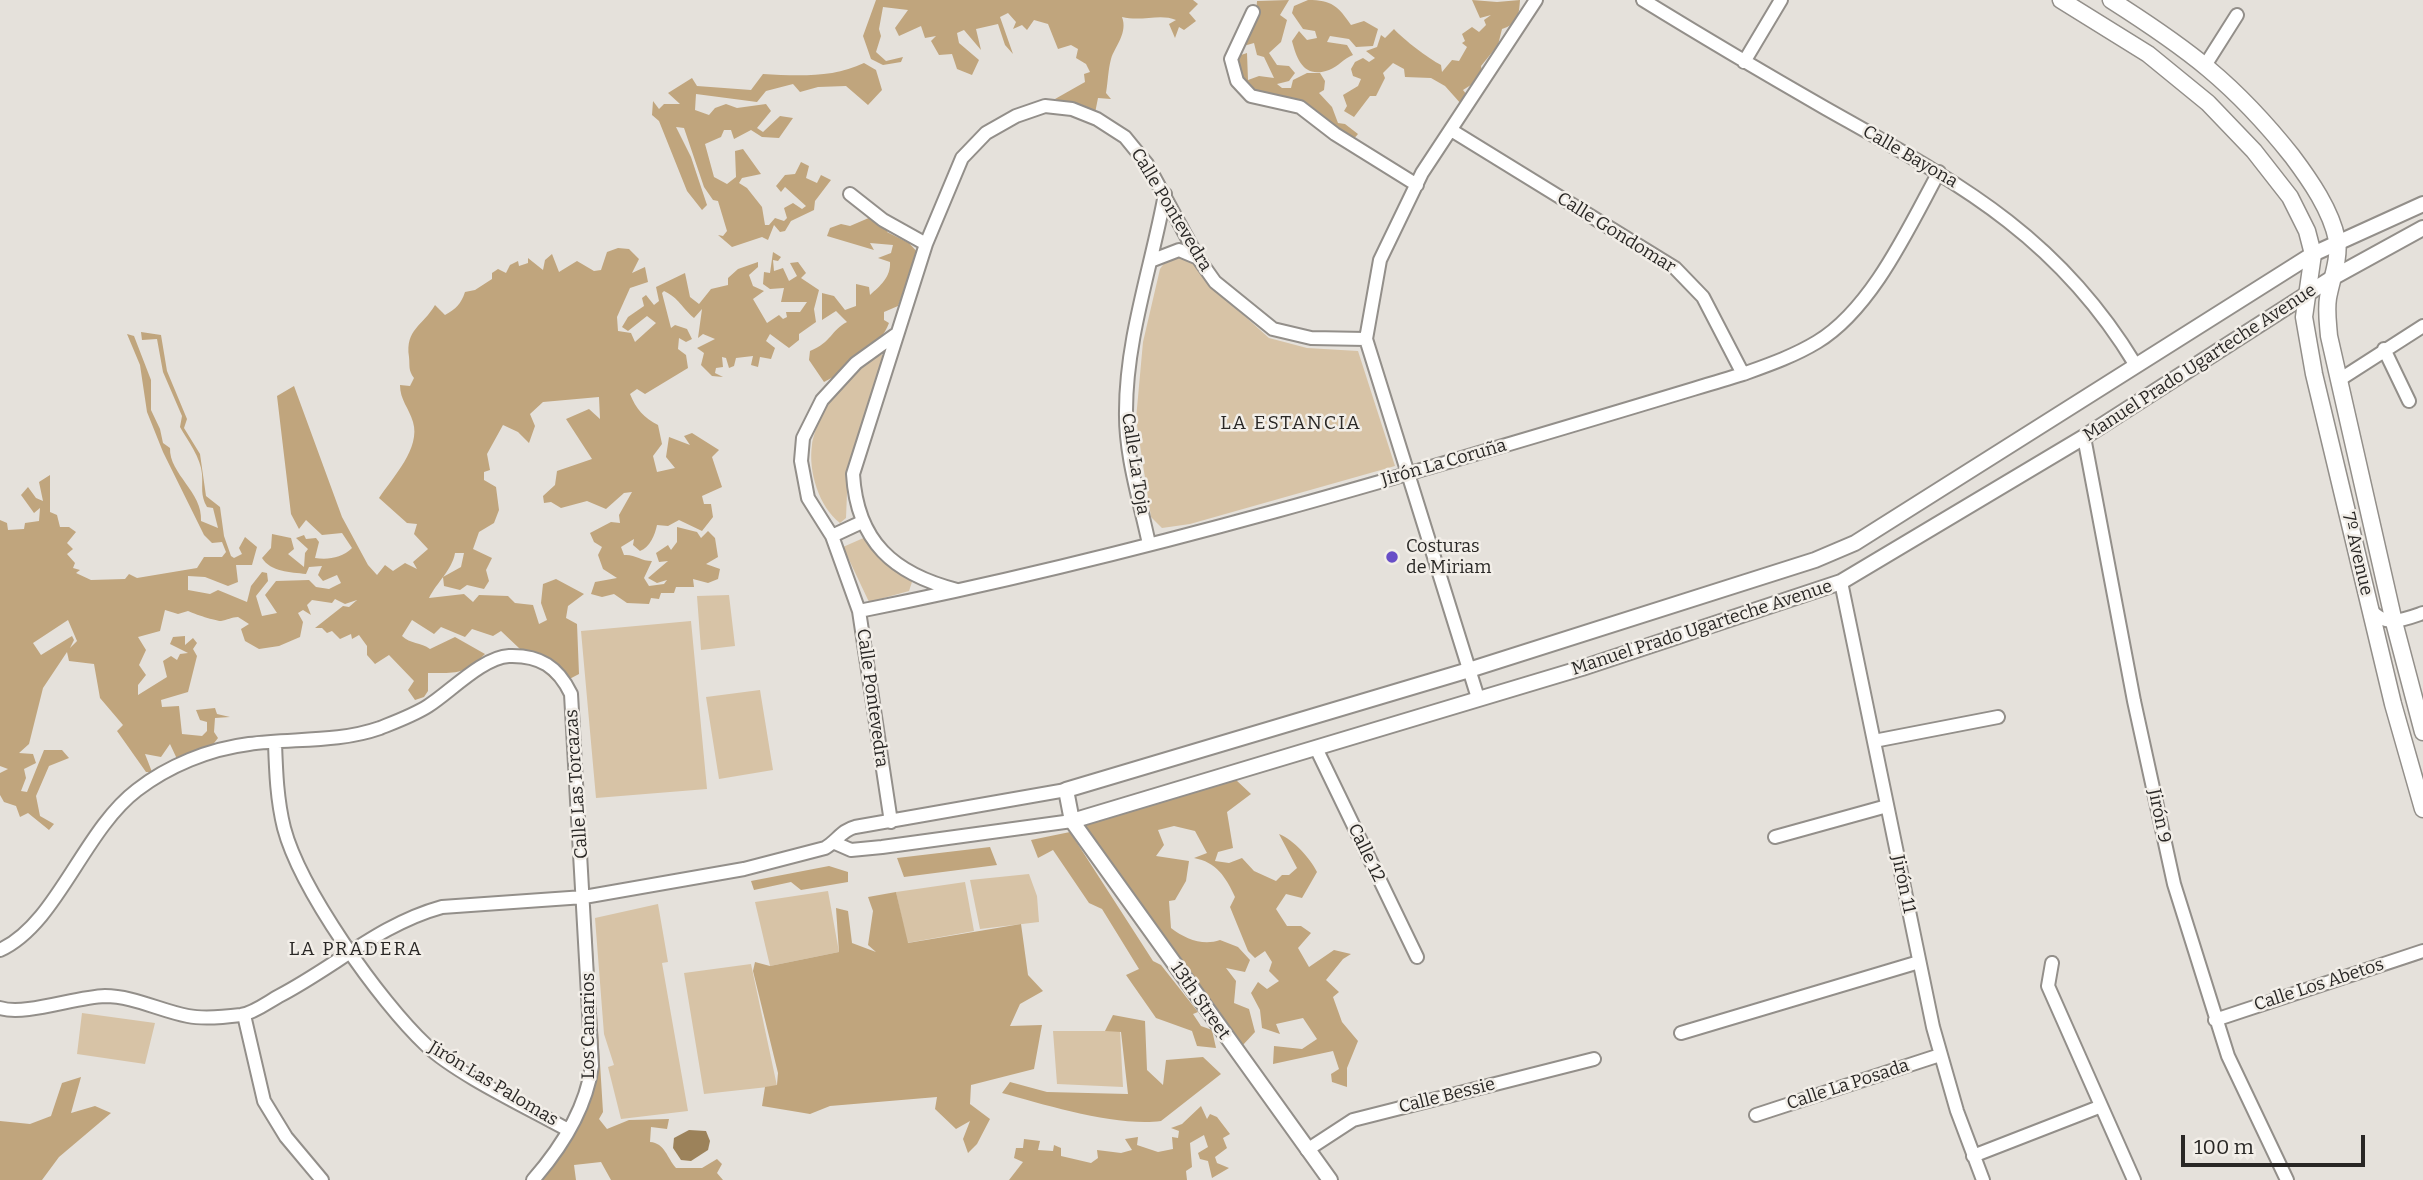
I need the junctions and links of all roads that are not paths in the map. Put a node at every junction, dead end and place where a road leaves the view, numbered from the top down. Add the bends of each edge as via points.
1 (1536, 0) edge
2 (1643, 0) edge
3 (1781, 0) edge
4 (2061, 0) edge
5 (2116, 3) edge
6 (1254, 12) dead end
7 (2237, 15) dead end
8 (2110, 29) junction
9 (1744, 62) junction
10 (2206, 64) junction
11 (1451, 130) junction
12 (1939, 172) junction
13 (1417, 185) junction
14 (1165, 193) junction
15 (850, 194) dead end
16 (2423, 204) edge
17 (2423, 228) edge
18 (2338, 242) junction
19 (926, 244) junction
20 (2313, 254) junction
21 (1198, 258) junction
22 (1153, 260) junction
23 (2332, 278) junction
24 (2305, 296) junction
25 (2423, 326) edge
26 (895, 335) junction
27 (1366, 340) junction
28 (2384, 349) junction
29 (2135, 364) junction
30 (1743, 374) junction
31 (2339, 380) junction
32 (2409, 401) dead end
33 (2084, 437) junction
34 (1409, 474) junction
35 (862, 522) junction
36 (832, 536) junction
37 (1149, 544) junction
38 (1842, 582) junction
39 (960, 591) junction
40 (2370, 608) junction
41 (859, 611) junction
42 (2423, 613) edge
43 (2394, 622) junction
44 (1469, 670) junction
45 (1478, 698) junction
46 (2413, 698) junction
47 (2393, 705) junction
48 (1998, 717) dead end
49 (2423, 733) edge
50 (1874, 741) junction
51 (275, 743) junction
52 (1316, 748) junction
53 (1066, 790) junction
54 (1887, 806) junction
55 (2423, 809) edge
56 (1072, 821) junction
57 (891, 822) junction
58 (1775, 837) dead end
59 (835, 843) junction
60 (584, 897) junction
61 (0, 950) edge
62 (351, 950) junction
63 (2423, 951) edge
64 (1417, 957) dead end
65 (1919, 962) junction
66 (2052, 963) dead end
67 (0, 1008) edge
68 (244, 1015) junction
69 (2215, 1020) junction
70 (1681, 1033) dead end
71 (1940, 1055) junction
72 (1594, 1059) dead end
73 (2099, 1107) junction
74 (1756, 1115) dead end
75 (568, 1130) junction
76 (1307, 1150) junction
77 (1973, 1156) junction
78 (322, 1180) edge
79 (533, 1180) edge
80 (1330, 1180) edge
81 (1983, 1180) edge
82 (2134, 1180) edge
83 (2287, 1180) edge

1 - 11 street
2 - 9 street, Calle Bayona
3 - 9 street
4 - 8 main road
5 - 8 main road via 2120,22
5 - 10 main road
6 - 13 street via 1231,59 1237,81 1251,96 1300,107
7 - 10 street
8 - 20 main road via 2208,103 2254,151 2290,197
9 - 12 street, Calle Bayona
10 - 18 main road via 2261,117 2304,172
11 - 13 street
11 - 30 street, Calle Gondomar via 1675,268 1703,297
12 - 29 street, Calle Bayona via 2055,258
12 - 30 street, Jirón La Coruña via 1894,253 1838,326 1818,342
13 - 27 street via 1380,260
14 - 19 street, Calle Pontevedra via 1125,137 1072,109 1045,106 986,133 962,158
14 - 21 street, Calle Pontevedra
14 - 22 street, Calle La Toja
15 - 19 street via 883,220
16 - 18 street, Manuel Prado Ugarteche Avenue
17 - 23 street, Manuel Prado Ugarteche Avenue
18 - 20 street, Manuel Prado Ugarteche Avenue
18 - 23 main road, 7º Avenue
19 - 26 street, Calle Pontevedra
20 - 24 main road, 7º Avenue
20 - 29 street, Manuel Prado Ugarteche Avenue
21 - 22 street via 1179,250
21 - 27 street, Calle Pontevedra via 1215,282 1273,329 1311,338
22 - 37 street, Calle La Toja via 1130,351 1125,413
23 - 24 street, Manuel Prado Ugarteche Avenue
23 - 31 main road, 7º Avenue via 2327,314
24 - 33 street, Manuel Prado Ugarteche Avenue
24 - 40 main road, 7º Avenue via 2314,374
25 - 28 street
26 - 35 street, Calle Pontevedra via 853,474
26 - 36 street, Calle Pontevedra via 856,363 822,400 803,438 801,461 808,498
27 - 34 street
28 - 31 street
28 - 32 street
29 - 44 street, Manuel Prado Ugarteche Avenue via 1855,542 1815,559
30 - 34 street, Jirón La Coruña
31 - 43 main road, 7º Avenue
33 - 38 street, Manuel Prado Ugarteche Avenue
33 - 69 street, Jirón 9 via 2174,884
34 - 37 street, Jirón La Coruña
34 - 44 street
35 - 36 street
35 - 39 street, Calle Pontevedra via 901,568 926,582
36 - 41 street, Calle Pontevedra
37 - 39 street, Jirón La Coruña
38 - 45 street, Manuel Prado Ugarteche Avenue
38 - 50 street, Jirón 11
39 - 41 street, Jirón La Coruña
40 - 43 street via 2380,619
40 - 47 main road, 7º Avenue
41 - 57 street, Calle Pontevedra
42 - 43 street
43 - 46 main road, 7º Avenue
44 - 45 street
44 - 53 street, Manuel Prado Ugarteche Avenue
45 - 52 street, Manuel Prado Ugarteche Avenue
46 - 47 main road
46 - 49 main road, 7º Avenue
47 - 55 main road, 7º Avenue
48 - 50 street
50 - 54 street, Jirón 11
51 - 60 street, Calle Las Torcazas via 312,742 378,728 428,706 458,681 505,656 547,662 563,677 571,694
51 - 61 street, Calle Las Torcazas via 247,744 183,761 136,791 99,828 32,928
51 - 62 street, Jirón Las Palomas via 276,787 284,829 316,895
52 - 56 street, Manuel Prado Ugarteche Avenue
52 - 64 street, Calle 12
53 - 56 street
53 - 57 street
54 - 58 street
54 - 65 street, Jirón 11
56 - 59 street via 882,848 852,850
56 - 76 street, 13th Street
57 - 59 street via 847,829
59 - 60 street via 744,869
60 - 62 street via 442,907 393,925
60 - 75 street, Los Canarios via 592,1066 589,1093
62 - 68 street via 308,981
62 - 75 street, Jirón Las Palomas via 378,991 428,1047
63 - 69 street, Calle Los Abetos
65 - 70 street
65 - 71 street, Jirón 11
66 - 73 street via 2048,985
67 - 68 street via 23,1010 116,996 191,1017
68 - 78 street via 264,1101 286,1137
69 - 83 street, Jirón 9
71 - 74 street, Calle La Posada
71 - 77 street, Jirón 11
72 - 76 street, Calle Bessie via 1353,1120
73 - 77 street
73 - 82 street
75 - 79 street, Los Canarios
76 - 80 street, 13th Street
77 - 81 street, Jirón 11

